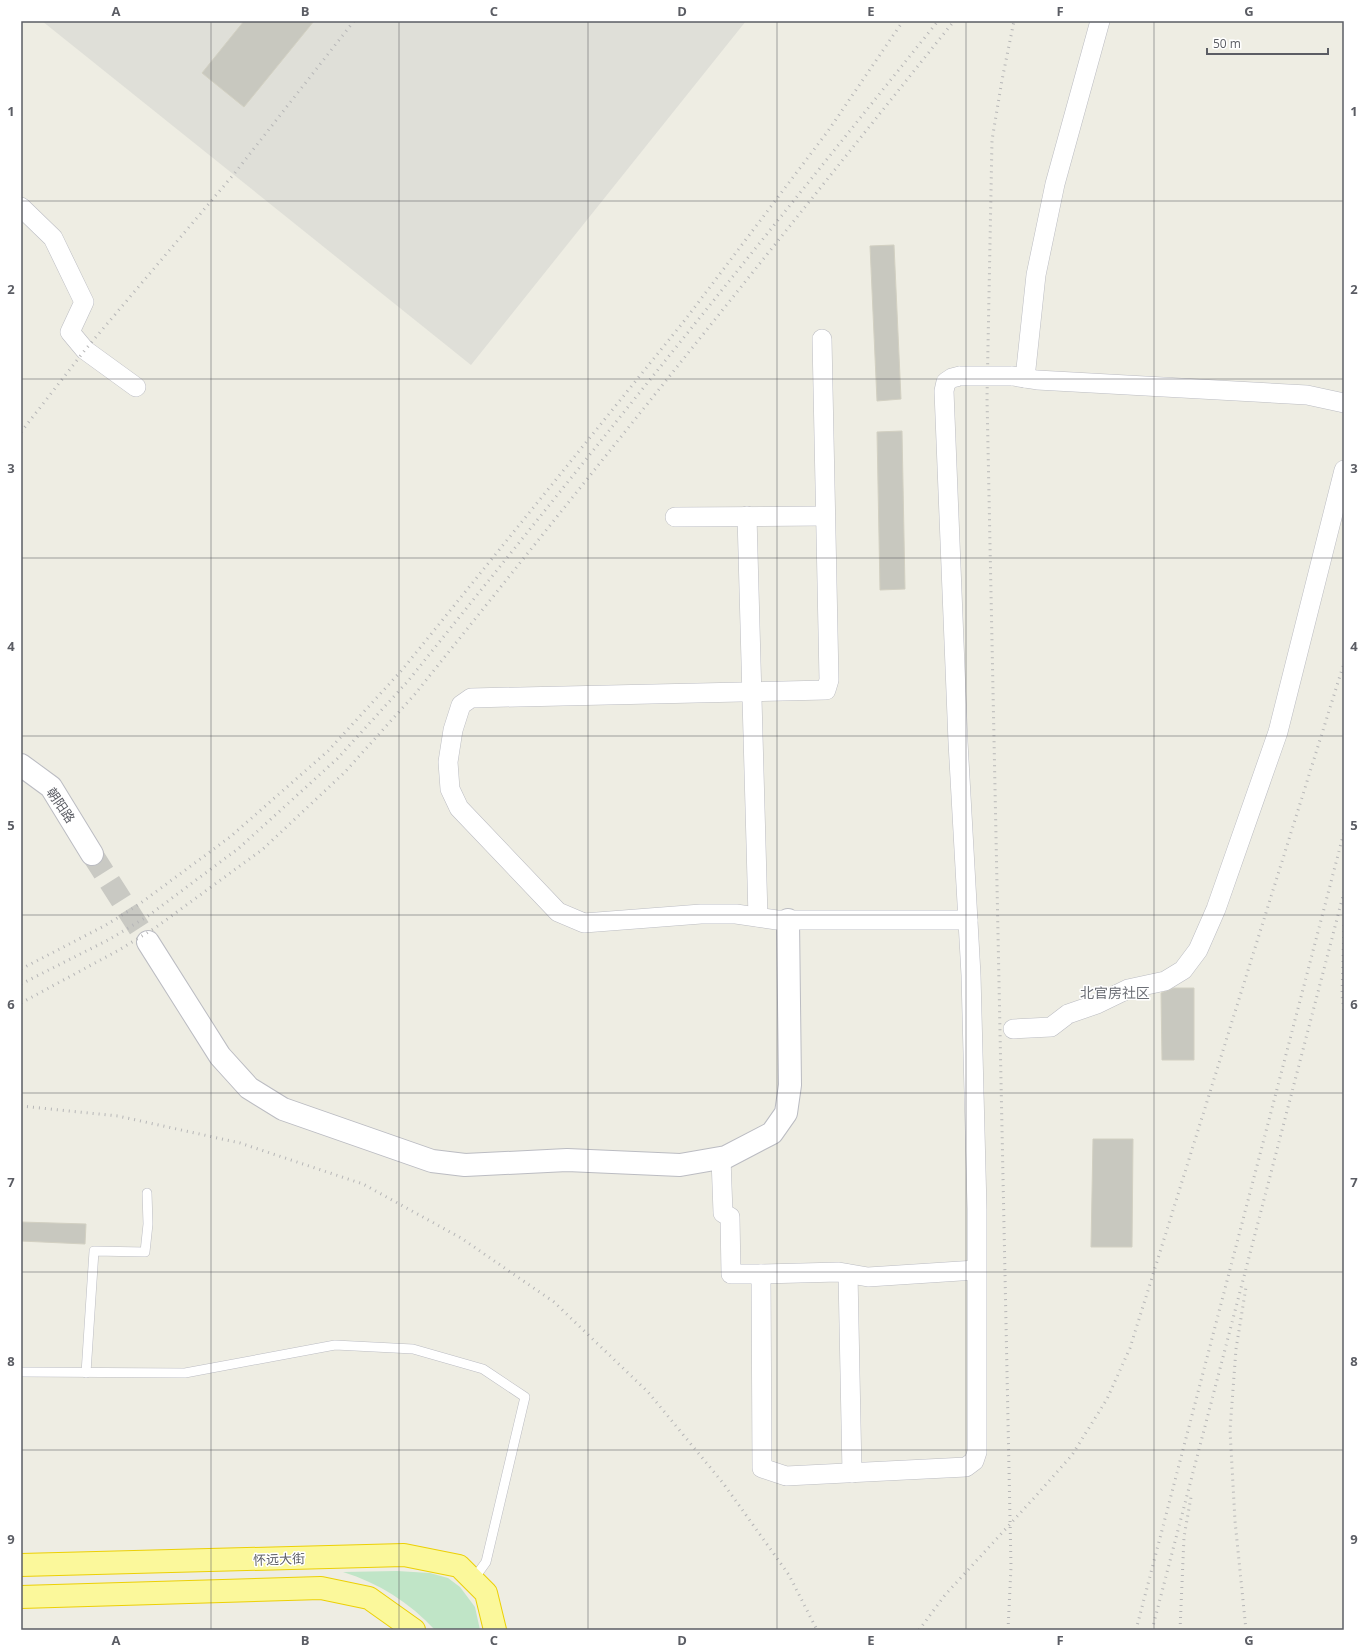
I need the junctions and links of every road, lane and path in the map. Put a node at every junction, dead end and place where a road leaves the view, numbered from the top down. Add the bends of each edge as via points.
1 (1100, 21) edge
2 (21, 207) edge
3 (822, 339) dead end
4 (1018, 377) junction
5 (136, 387) dead end
6 (1344, 403) edge
7 (1344, 470) edge
8 (747, 516) junction
9 (825, 516) junction
10 (675, 517) dead end
11 (751, 693) junction
12 (21, 765) edge
13 (92, 854) tunnel mouth
14 (758, 917) junction
15 (788, 920) junction
16 (968, 920) junction
17 (148, 942) tunnel mouth
18 (1013, 1029) dead end
19 (721, 1158) junction
20 (147, 1193) dead end
21 (976, 1270) junction
22 (761, 1274) junction
23 (848, 1274) junction
24 (21, 1372) edge
25 (86, 1373) junction
26 (852, 1472) junction
27 (21, 1565) edge
28 (473, 1580) junction
29 (21, 1597) edge
30 (414, 1630) edge
31 (495, 1630) edge

1 - 4 street via 1055,184
2 - 5 street via 53,238 84,302 70,332 85,350
3 - 9 street
4 - 6 street via 1307,395
4 - 16 street, bridge via 960,376 946,382 944,391
7 - 18 street via 1278,732 1216,909 1198,950 1183,970 1165,981 1128,989 1068,1014 1051,1027
8 - 9 street
8 - 10 street
8 - 11 street
9 - 11 street via 828,680 826,690
11 - 14 street
11 - 14 street via 471,698 461,705 453,730 448,762 450,789 459,808 558,912 584,923 701,914
12 - 13 street, 朝阳路 via 51,787
14 - 15 street
15 - 16 street
15 - 19 street via 790,1085 786,1113 772,1133
16 - 21 street via 977,1209
17 - 19 street via 220,1056 249,1088 283,1109 432,1161 465,1165 567,1160 680,1165
19 - 22 street via 723,1213 730,1217 731,1274
20 - 25 lane via 148,1224 145,1252 94,1251
21 - 23 street via 868,1277
21 - 26 street via 977,1452 974,1461 966,1467
22 - 23 street
22 - 26 street via 762,1468 786,1476
23 - 26 street
24 - 25 lane
25 - 28 lane via 185,1373 335,1345 413,1349 482,1369 525,1397 486,1562
27 - 28 highway, 怀远大街 via 404,1555 459,1566
28 - 31 highway, 怀远大街 via 486,1593
29 - 30 highway via 321,1588 369,1598

